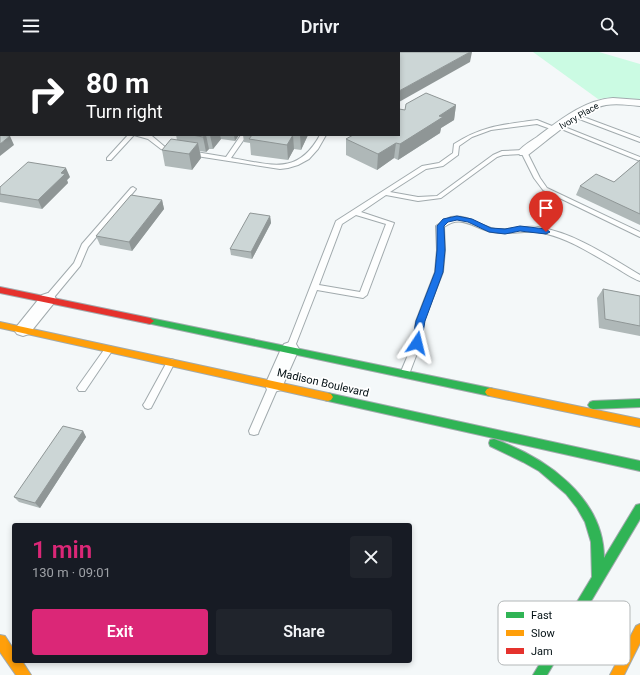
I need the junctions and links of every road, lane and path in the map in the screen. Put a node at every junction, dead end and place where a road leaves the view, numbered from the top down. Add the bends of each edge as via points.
1 (640, 103) edge
2 (576, 116) junction
3 (558, 128) junction
4 (640, 132) edge
5 (131, 136) edge
6 (144, 136) edge
7 (243, 136) edge
8 (322, 136) edge
9 (634, 138) junction
10 (640, 140) edge
11 (524, 152) junction
12 (109, 159) dead end
13 (227, 159) junction
14 (640, 159) edge
15 (132, 190) dead end
16 (384, 193) junction
17 (355, 212) junction
18 (640, 235) edge
19 (640, 278) edge
20 (314, 287) junction
21 (0, 290) edge
22 (48, 299) junction
23 (0, 325) edge
24 (22, 330) junction
25 (109, 349) junction
26 (290, 349) junction
27 (172, 362) junction
28 (405, 374) junction
29 (274, 384) junction
30 (82, 388) dead end
31 (640, 403) edge
32 (148, 405) dead end
33 (555, 405) junction
34 (435, 421) junction
35 (640, 423) edge
36 (254, 431) dead end
37 (640, 466) edge
38 (640, 509) edge
39 (598, 577) junction
40 (584, 601) edge
41 (640, 630) edge
42 (0, 641) edge
43 (630, 650) edge
44 (12, 658) edge
45 (16, 663) edge
46 (546, 665) edge
47 (622, 665) edge
48 (24, 675) edge
49 (540, 675) edge
50 (617, 675) edge

1 - 2 street, Ivory Place via 597,104
2 - 3 street, Ivory Place
2 - 9 lane
3 - 11 street, Ivory Place
3 - 14 lane
3 - 16 lane via 537,122 490,128 456,145 456,154 441,165 424,167
4 - 9 lane
5 - 12 lane
6 - 13 lane via 150,137 169,150
7 - 13 lane
8 - 13 lane via 313,153 292,165 280,167
9 - 10 lane
11 - 16 lane via 502,153 495,156 439,197 430,200
11 - 18 lane via 537,178 546,188
15 - 22 lane via 85,246 77,264
16 - 17 lane
17 - 20 lane via 339,223
17 - 20 lane via 390,223 363,295
19 - 28 lane via 556,234 525,229 505,232 489,230 470,220 457,218 446,221 440,226 439,272 420,321 417,343
20 - 26 lane
21 - 22 main road
22 - 24 street
22 - 26 main road
23 - 24 main road, Madison Boulevard
24 - 25 main road, Madison Boulevard
25 - 27 main road, Madison Boulevard
25 - 30 lane
26 - 28 main road
26 - 29 street
27 - 29 main road, Madison Boulevard
27 - 32 lane
28 - 33 main road
29 - 34 main road, Madison Boulevard
29 - 36 lane
31 - 33 main road
33 - 35 main road
34 - 37 main road, Madison Boulevard
34 - 39 main road via 499,445 558,477 574,493 596,538
38 - 39 main road
39 - 40 main road
41 - 43 main road
42 - 44 main road
45 - 48 main road
46 - 49 main road
47 - 50 main road

